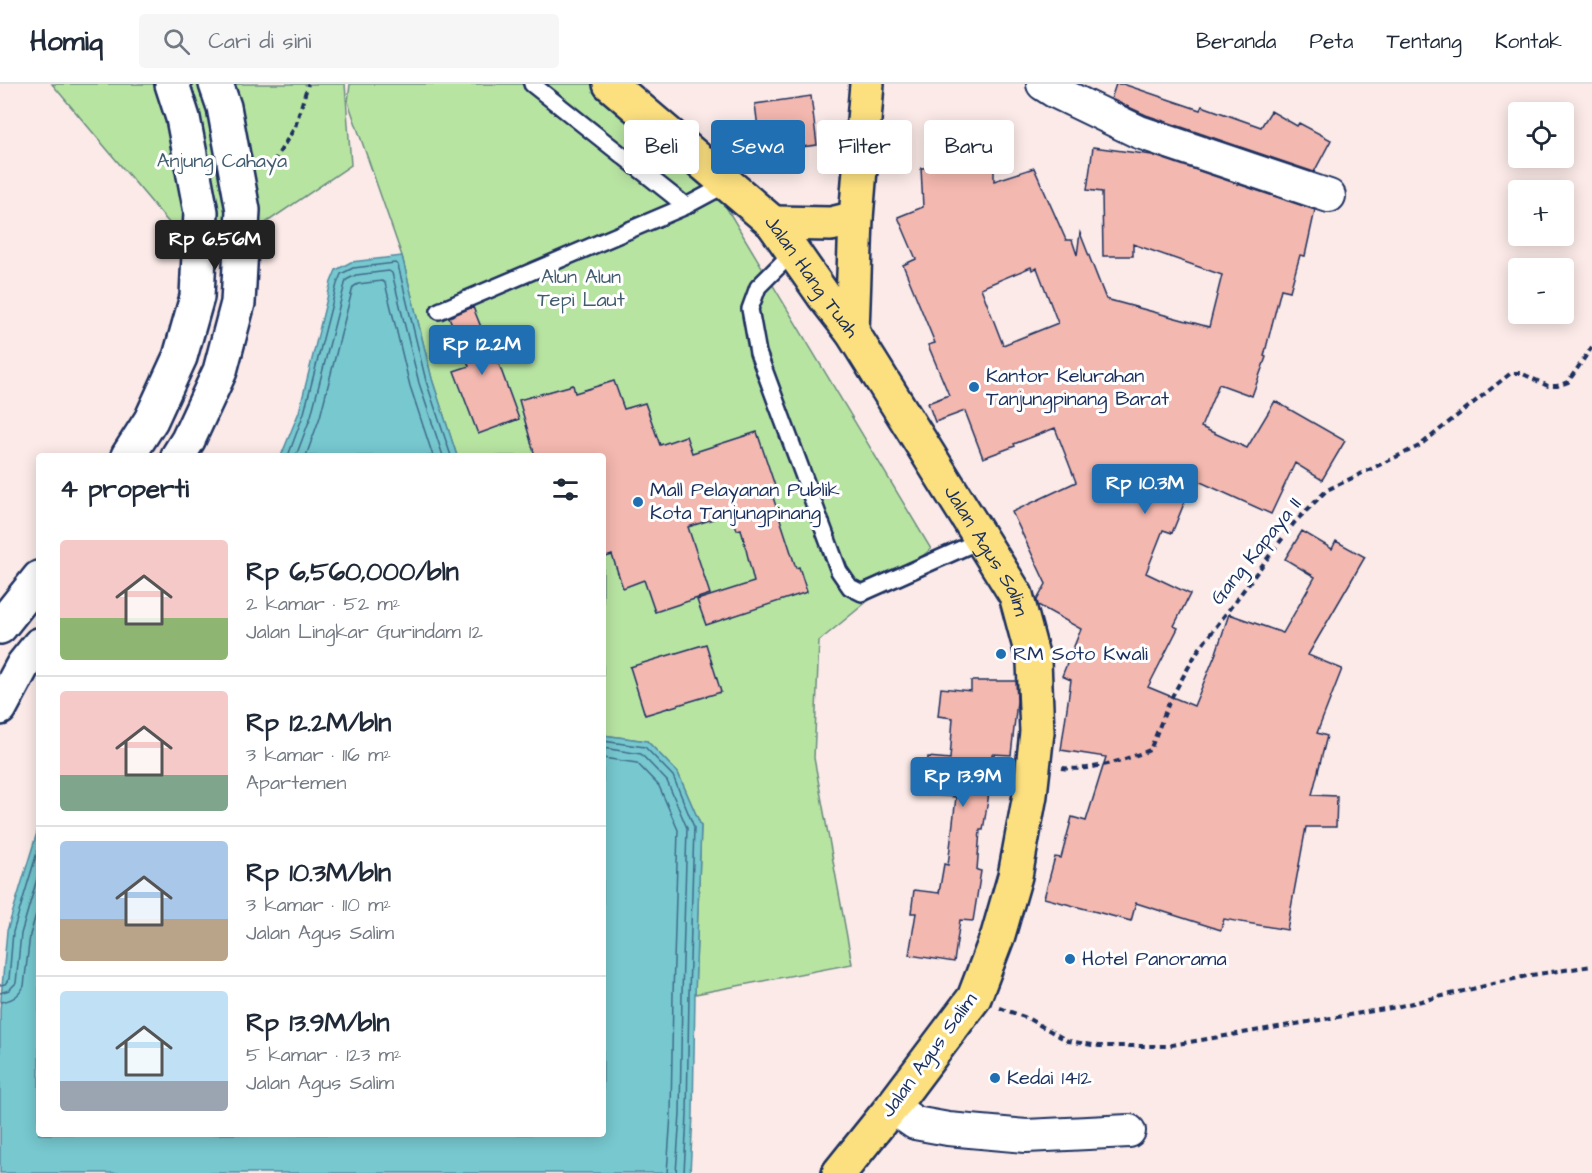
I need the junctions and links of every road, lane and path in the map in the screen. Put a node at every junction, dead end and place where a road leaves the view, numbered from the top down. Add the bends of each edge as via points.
1 (171, 84) edge
2 (216, 84) edge
3 (308, 84) edge
4 (532, 84) edge
5 (610, 84) edge
6 (867, 84) edge
7 (1043, 84) edge
8 (728, 184) junction
9 (1329, 196) dead end
10 (686, 206) junction
11 (243, 210) junction
12 (856, 218) junction
13 (773, 223) junction
14 (793, 252) junction
15 (439, 311) dead end
16 (852, 332) junction
17 (1592, 347) edge
18 (130, 453) edge
19 (180, 453) edge
20 (981, 540) junction
21 (36, 582) edge
22 (0, 627) edge
23 (36, 649) edge
24 (0, 708) edge
25 (1034, 764) junction
26 (1592, 966) edge
27 (974, 998) junction
28 (892, 1107) junction
29 (1129, 1131) dead end
30 (839, 1173) edge

1 - 18 street via 183,118 201,212 197,297 180,357 151,420
2 - 11 street via 224,107
3 - 11 path via 295,127
4 - 10 lane
5 - 8 highway, Jalan Hang Tuah
6 - 12 highway, Jalan Hang Tuah
7 - 9 street via 1139,132
8 - 10 lane
8 - 13 highway, Jalan Hang Tuah
10 - 15 lane
11 - 19 street via 238,303 220,371
12 - 13 highway via 831,224
12 - 16 highway, Jalan Hang Tuah
13 - 14 highway, Jalan Hang Tuah
14 - 16 highway, Jalan Hang Tuah
14 - 20 lane via 758,287 750,309 758,353 839,571 850,587 862,593
16 - 20 highway, Jalan Agus Salim
17 - 25 path, Gang Kapaya II via 1568,382 1548,386 1521,373 1510,373 1419,446 1327,490 1294,523 1197,652 1170,700 1150,750 1075,770
20 - 25 highway, Jalan Agus Salim via 1016,596 1034,662
21 - 22 street
23 - 24 street
25 - 27 highway, Jalan Agus Salim via 1015,876
26 - 27 path via 1531,975 1396,1008 1166,1046 1099,1046 1068,1041 1027,1018
27 - 28 highway, Jalan Agus Salim
28 - 29 street via 915,1122 948,1129 1026,1136
28 - 30 highway, Jalan Agus Salim

